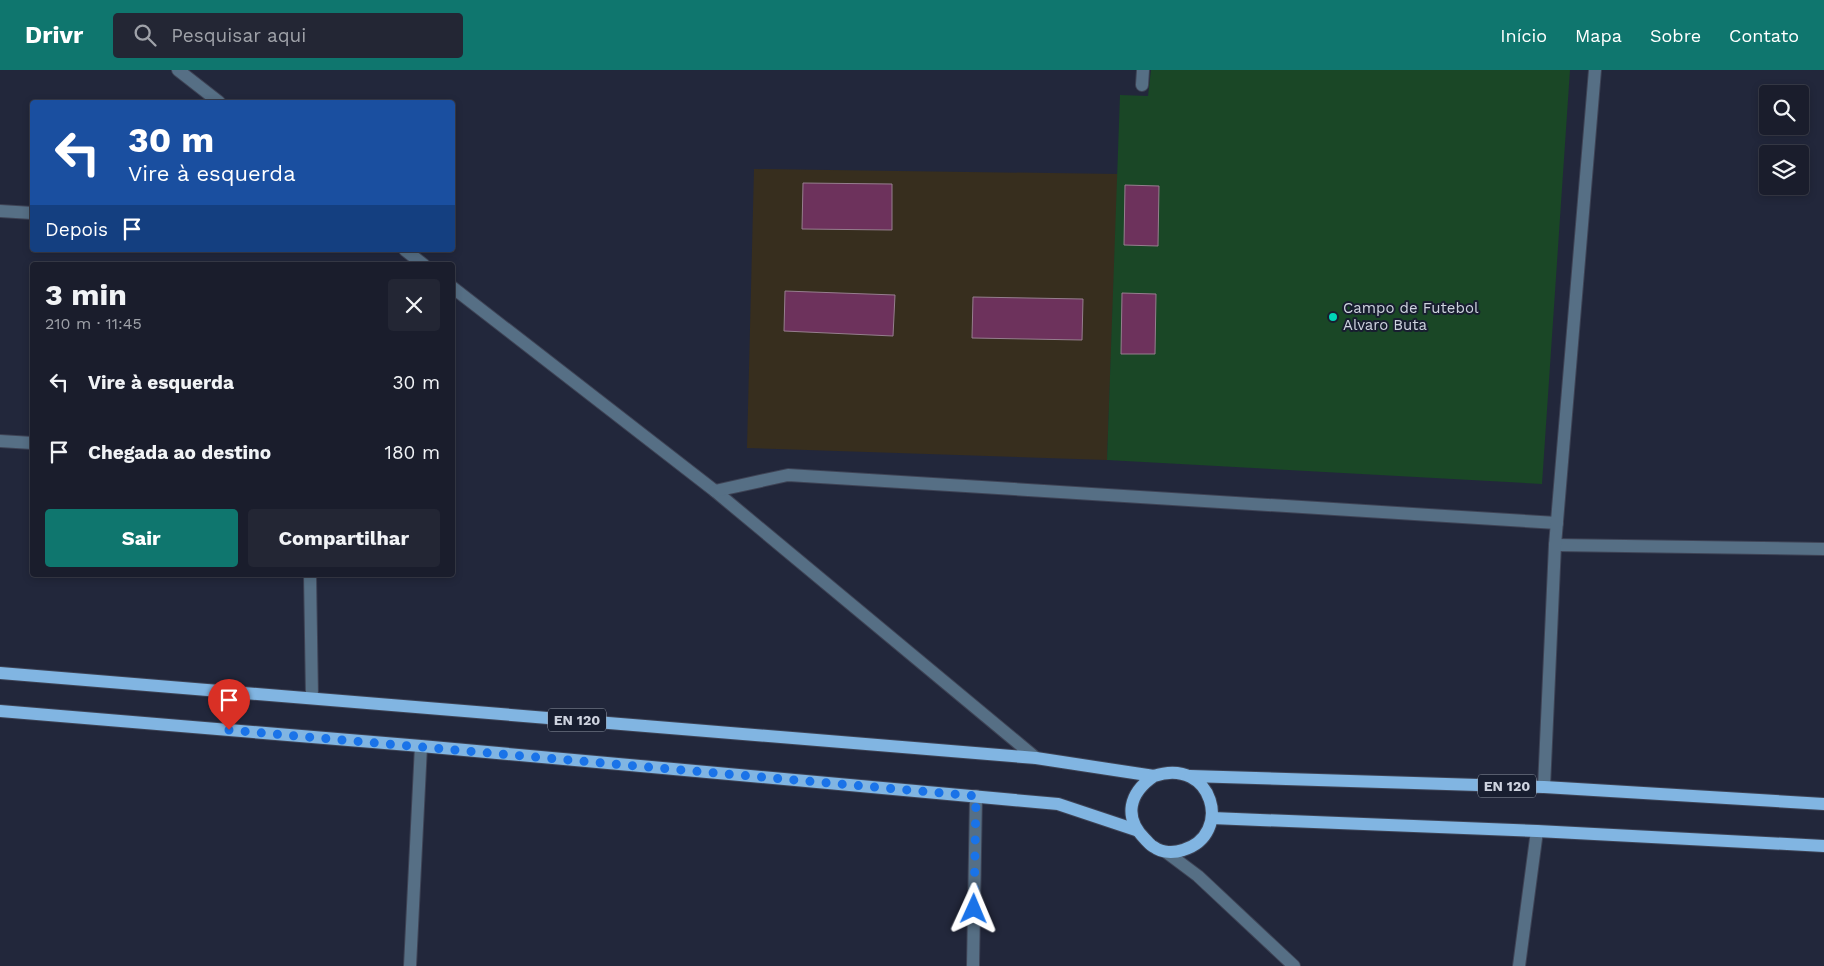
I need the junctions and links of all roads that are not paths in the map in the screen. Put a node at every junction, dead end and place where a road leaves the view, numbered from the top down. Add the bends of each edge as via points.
1 (178, 70) edge
2 (1143, 70) edge
3 (1595, 70) edge
4 (1142, 85) dead end
5 (216, 100) edge
6 (0, 211) edge
7 (30, 213) edge
8 (408, 252) edge
9 (420, 262) edge
10 (455, 289) edge
11 (0, 441) edge
12 (30, 443) edge
13 (715, 491) junction
14 (1557, 523) junction
15 (1555, 546) junction
16 (1824, 549) edge
17 (310, 577) edge
18 (0, 673) edge
19 (312, 698) junction
20 (0, 711) edge
21 (421, 746) junction
22 (1036, 758) junction
23 (1154, 776) junction
24 (1190, 776) junction
25 (1544, 787) junction
26 (976, 796) junction
27 (1824, 804) edge
28 (1212, 818) junction
29 (1136, 830) junction
30 (1538, 831) junction
31 (1824, 846) edge
32 (1166, 852) junction
33 (410, 966) edge
34 (973, 966) edge
35 (1294, 966) edge
36 (1519, 966) edge

1 - 5 street
2 - 4 street
3 - 14 street
6 - 7 street
8 - 9 street
10 - 13 street
11 - 12 street
13 - 14 street via 788,475
13 - 22 street
14 - 15 street
15 - 16 street
15 - 25 street
17 - 19 street
18 - 19 main road, EN 120
19 - 22 main road, EN 120
20 - 21 main road
21 - 26 main road
21 - 33 street
22 - 23 main road, EN 120
23 - 24 main road, EN 120 via 1178,772
23 - 29 main road via 1136,793 1132,805
24 - 25 main road, EN 120
24 - 28 main road via 1208,793
25 - 27 main road, EN 120
26 - 29 main road via 1058,804
26 - 34 street
28 - 30 main road
28 - 32 main road via 1208,830 1190,848
29 - 32 main road via 1154,848
30 - 31 main road
30 - 36 street
32 - 35 street via 1198,876

